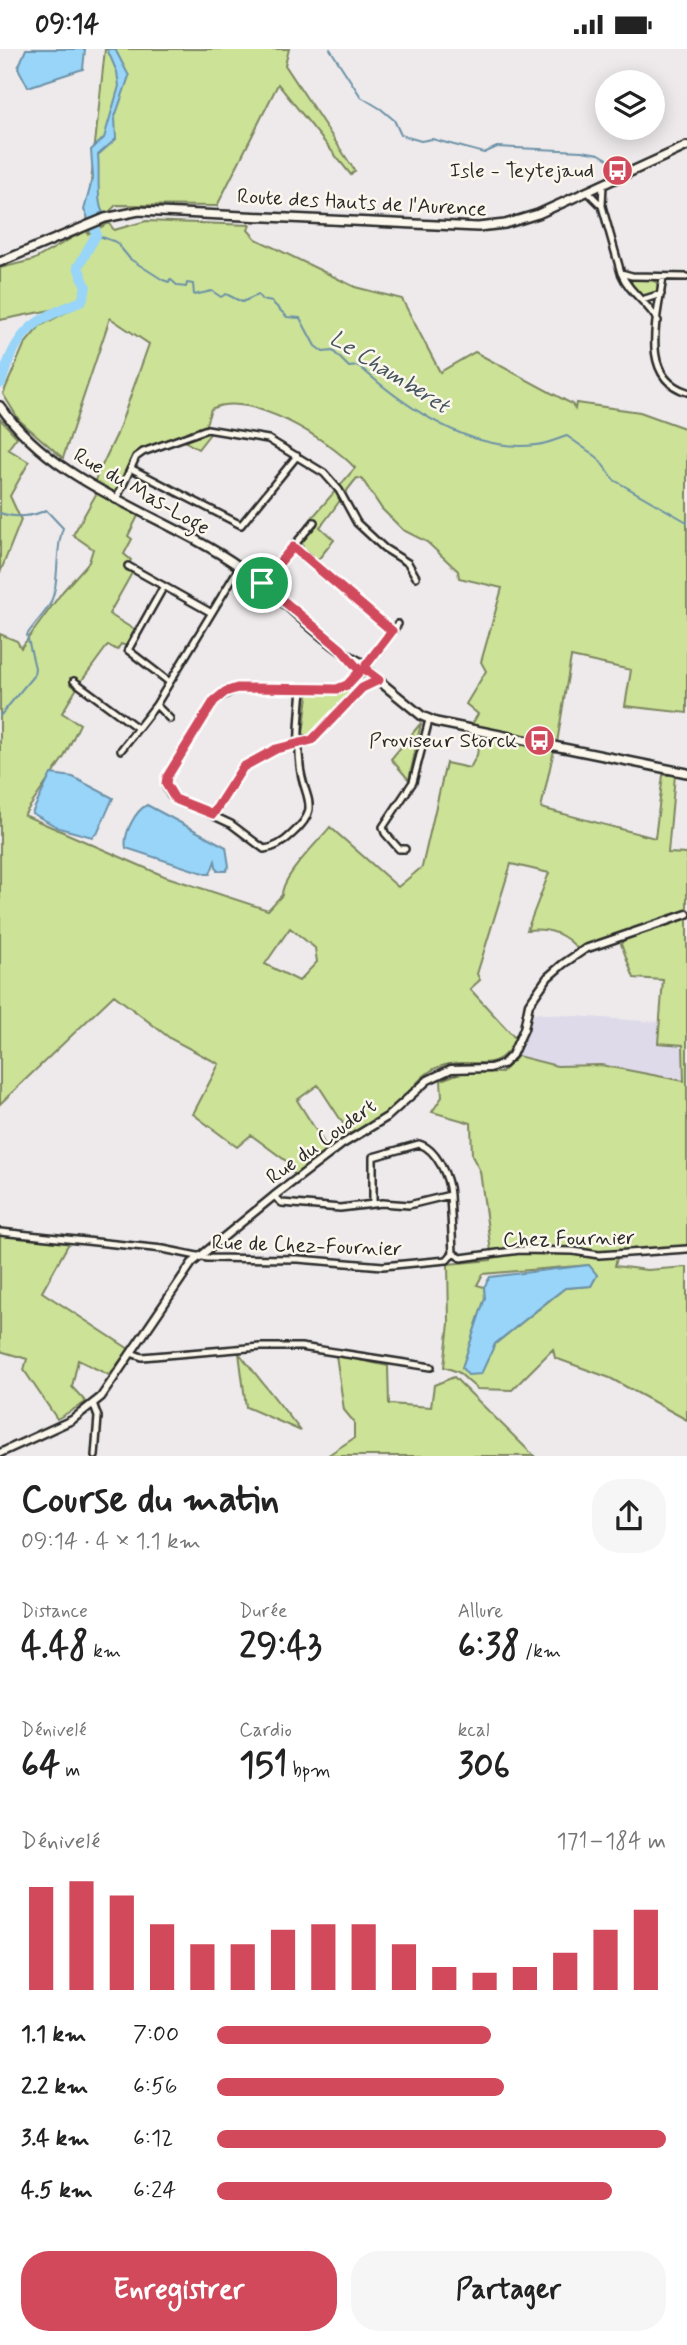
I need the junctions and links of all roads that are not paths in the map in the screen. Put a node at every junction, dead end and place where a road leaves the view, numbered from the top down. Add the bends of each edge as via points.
1 (687, 146) edge
2 (603, 184) junction
3 (587, 191) junction
4 (602, 206) junction
5 (0, 262) edge
6 (621, 272) junction
7 (663, 277) junction
8 (687, 277) edge
9 (661, 294) junction
10 (642, 300) junction
11 (658, 321) junction
12 (687, 392) edge
13 (0, 406) edge
14 (297, 456) junction
15 (131, 469) junction
16 (116, 500) junction
17 (314, 522) dead end
18 (293, 547) junction
19 (128, 566) dead end
20 (240, 566) junction
21 (416, 577) dead end
22 (262, 583) junction
23 (164, 586) junction
24 (210, 612) junction
25 (398, 624) dead end
26 (392, 631) junction
27 (363, 669) junction
28 (379, 680) junction
29 (74, 681) dead end
30 (168, 681) junction
31 (363, 686) junction
32 (302, 688) junction
33 (156, 705) junction
34 (170, 719) dead end
35 (429, 720) junction
36 (136, 727) junction
37 (299, 745) junction
38 (121, 750) dead end
39 (687, 773) edge
40 (213, 814) junction
41 (405, 849) dead end
42 (687, 914) edge
43 (450, 1195) junction
44 (274, 1196) junction
45 (373, 1204) junction
46 (0, 1232) edge
47 (687, 1249) edge
48 (453, 1253) junction
49 (199, 1257) junction
50 (131, 1353) junction
51 (431, 1367) dead end
52 (93, 1403) junction
53 (0, 1453) edge
54 (95, 1456) edge

1 - 2 main road, Route des Hauts de l'Aurence
2 - 3 main road, Route des Hauts de l'Aurence
2 - 4 street
3 - 4 street
3 - 5 main road, Route des Hauts de l'Aurence via 538,214 493,226 153,210 105,218
4 - 6 street
6 - 7 street
6 - 10 street via 628,289
7 - 8 street
7 - 9 street
9 - 10 street
9 - 11 street
10 - 11 street
11 - 12 street via 654,354 658,371
13 - 16 main road, Rue du Mas-Loge via 44,453
14 - 15 street via 268,439 216,429 142,452
14 - 15 street via 241,525
14 - 21 street via 324,473 357,523 408,563
15 - 16 street
16 - 20 main road, Rue du Mas-Loge
17 - 18 street
18 - 22 street
18 - 26 street
19 - 23 street
20 - 22 main road, Rue du Mas-Loge
20 - 24 street
22 - 27 main road, Rue du Mas-Loge
23 - 24 street
23 - 30 street via 128,650
24 - 30 street
25 - 26 street
26 - 27 street
27 - 28 main road, Rue du Mas-Loge
27 - 31 street
27 - 32 street via 343,687
28 - 31 street
28 - 35 main road, Rue du Mas-Loge
29 - 36 street
30 - 33 street
31 - 37 street via 312,740
32 - 37 street
32 - 40 street via 237,688 214,701 166,784 175,799
33 - 34 street
33 - 36 street
35 - 39 main road, Rue du Mas-Loge
35 - 41 street via 414,782 383,827 399,849
36 - 38 street
37 - 40 street via 276,749 243,767
37 - 40 street via 311,806 307,820 290,837 264,849
42 - 44 street, Rue du Coudert via 580,951 536,993 512,1055 503,1063 451,1069 428,1080 387,1117
43 - 45 street via 409,1205
43 - 45 street via 436,1158 419,1144 373,1157
43 - 48 street
44 - 45 street via 282,1203 327,1208
44 - 49 street, Rue du Coudert
46 - 49 street, Rue de Chez-Fournier
47 - 48 street, Chez Fournier via 599,1255 520,1250 461,1258
48 - 49 street, Rue de Chez-Fournier via 447,1260 401,1266
49 - 50 street, Rue du Coudert
50 - 51 street via 142,1357 301,1347
50 - 52 street, Rue du Coudert
52 - 53 street, Rue du Coudert via 72,1420
52 - 54 street via 98,1416

